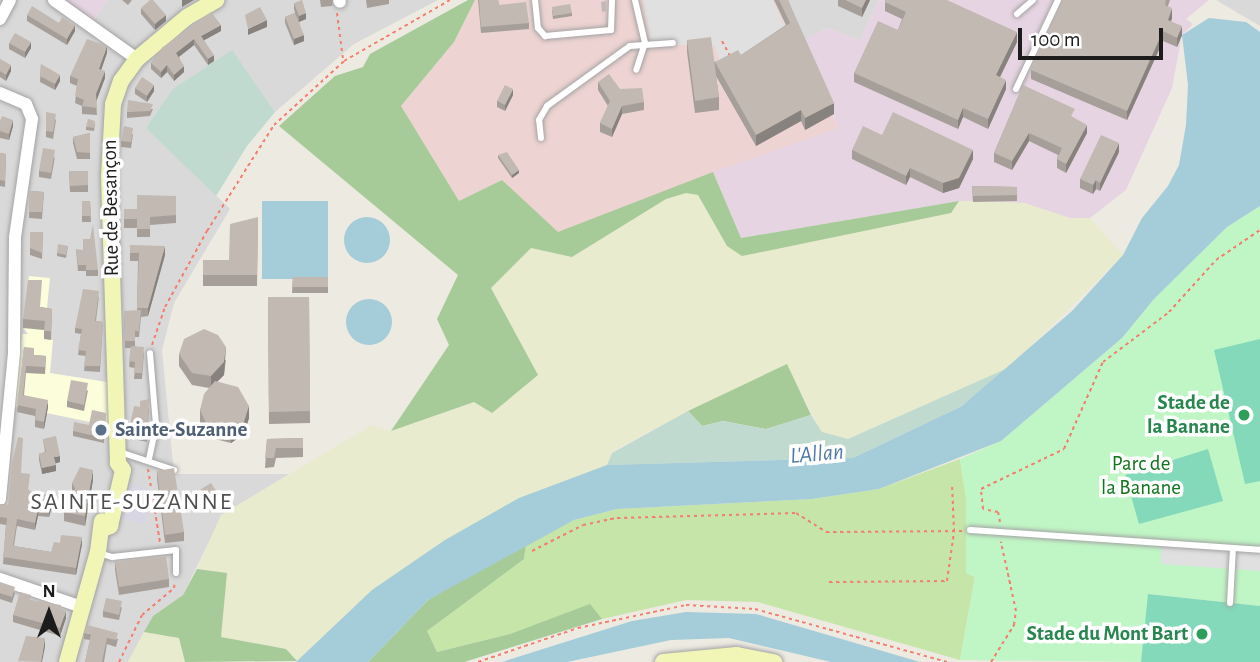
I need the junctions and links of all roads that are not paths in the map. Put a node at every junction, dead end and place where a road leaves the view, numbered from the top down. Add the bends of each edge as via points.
1 (10, 0) edge
2 (54, 0) edge
3 (216, 0) edge
4 (535, 0) edge
5 (612, 0) edge
6 (635, 0) edge
7 (1033, 0) edge
8 (1058, 0) edge
9 (1017, 14) dead end
10 (0, 19) edge
11 (645, 43) junction
12 (673, 44) dead end
13 (137, 60) junction
14 (636, 70) dead end
15 (1016, 89) dead end
16 (0, 93) edge
17 (541, 138) dead end
18 (150, 353) road end
19 (118, 458) junction
20 (149, 459) junction
21 (174, 470) edge
22 (0, 499) edge
23 (970, 530) road end
24 (1233, 548) junction
25 (1260, 550) edge
26 (98, 552) junction
27 (176, 573) road end
28 (0, 579) edge
29 (1230, 603) dead end
30 (82, 607) junction
31 (67, 662) edge
32 (663, 662) edge
33 (774, 662) edge

1 - 10 street
2 - 13 street
3 - 13 main road, Rue de Besançon via 187,17
4 - 5 lane via 538,28 545,36 611,30
6 - 11 lane
7 - 9 lane
8 - 15 lane
11 - 12 lane
11 - 14 lane
11 - 17 lane via 631,46 547,106 539,120
13 - 19 main road, Rue de Besançon via 115,96 109,152
16 - 22 street via 26,104 32,119 15,237 15,353
18 - 20 lane via 156,425
19 - 20 lane
19 - 26 main road, Rue de Besançon via 120,480 110,526 103,529
20 - 21 lane
23 - 24 lane
24 - 25 lane
24 - 29 lane
26 - 27 lane via 112,557 176,550
26 - 30 main road, Rue de Besançon
28 - 30 street
30 - 31 main road, Rue de Besançon
32 - 33 main road via 737,655

